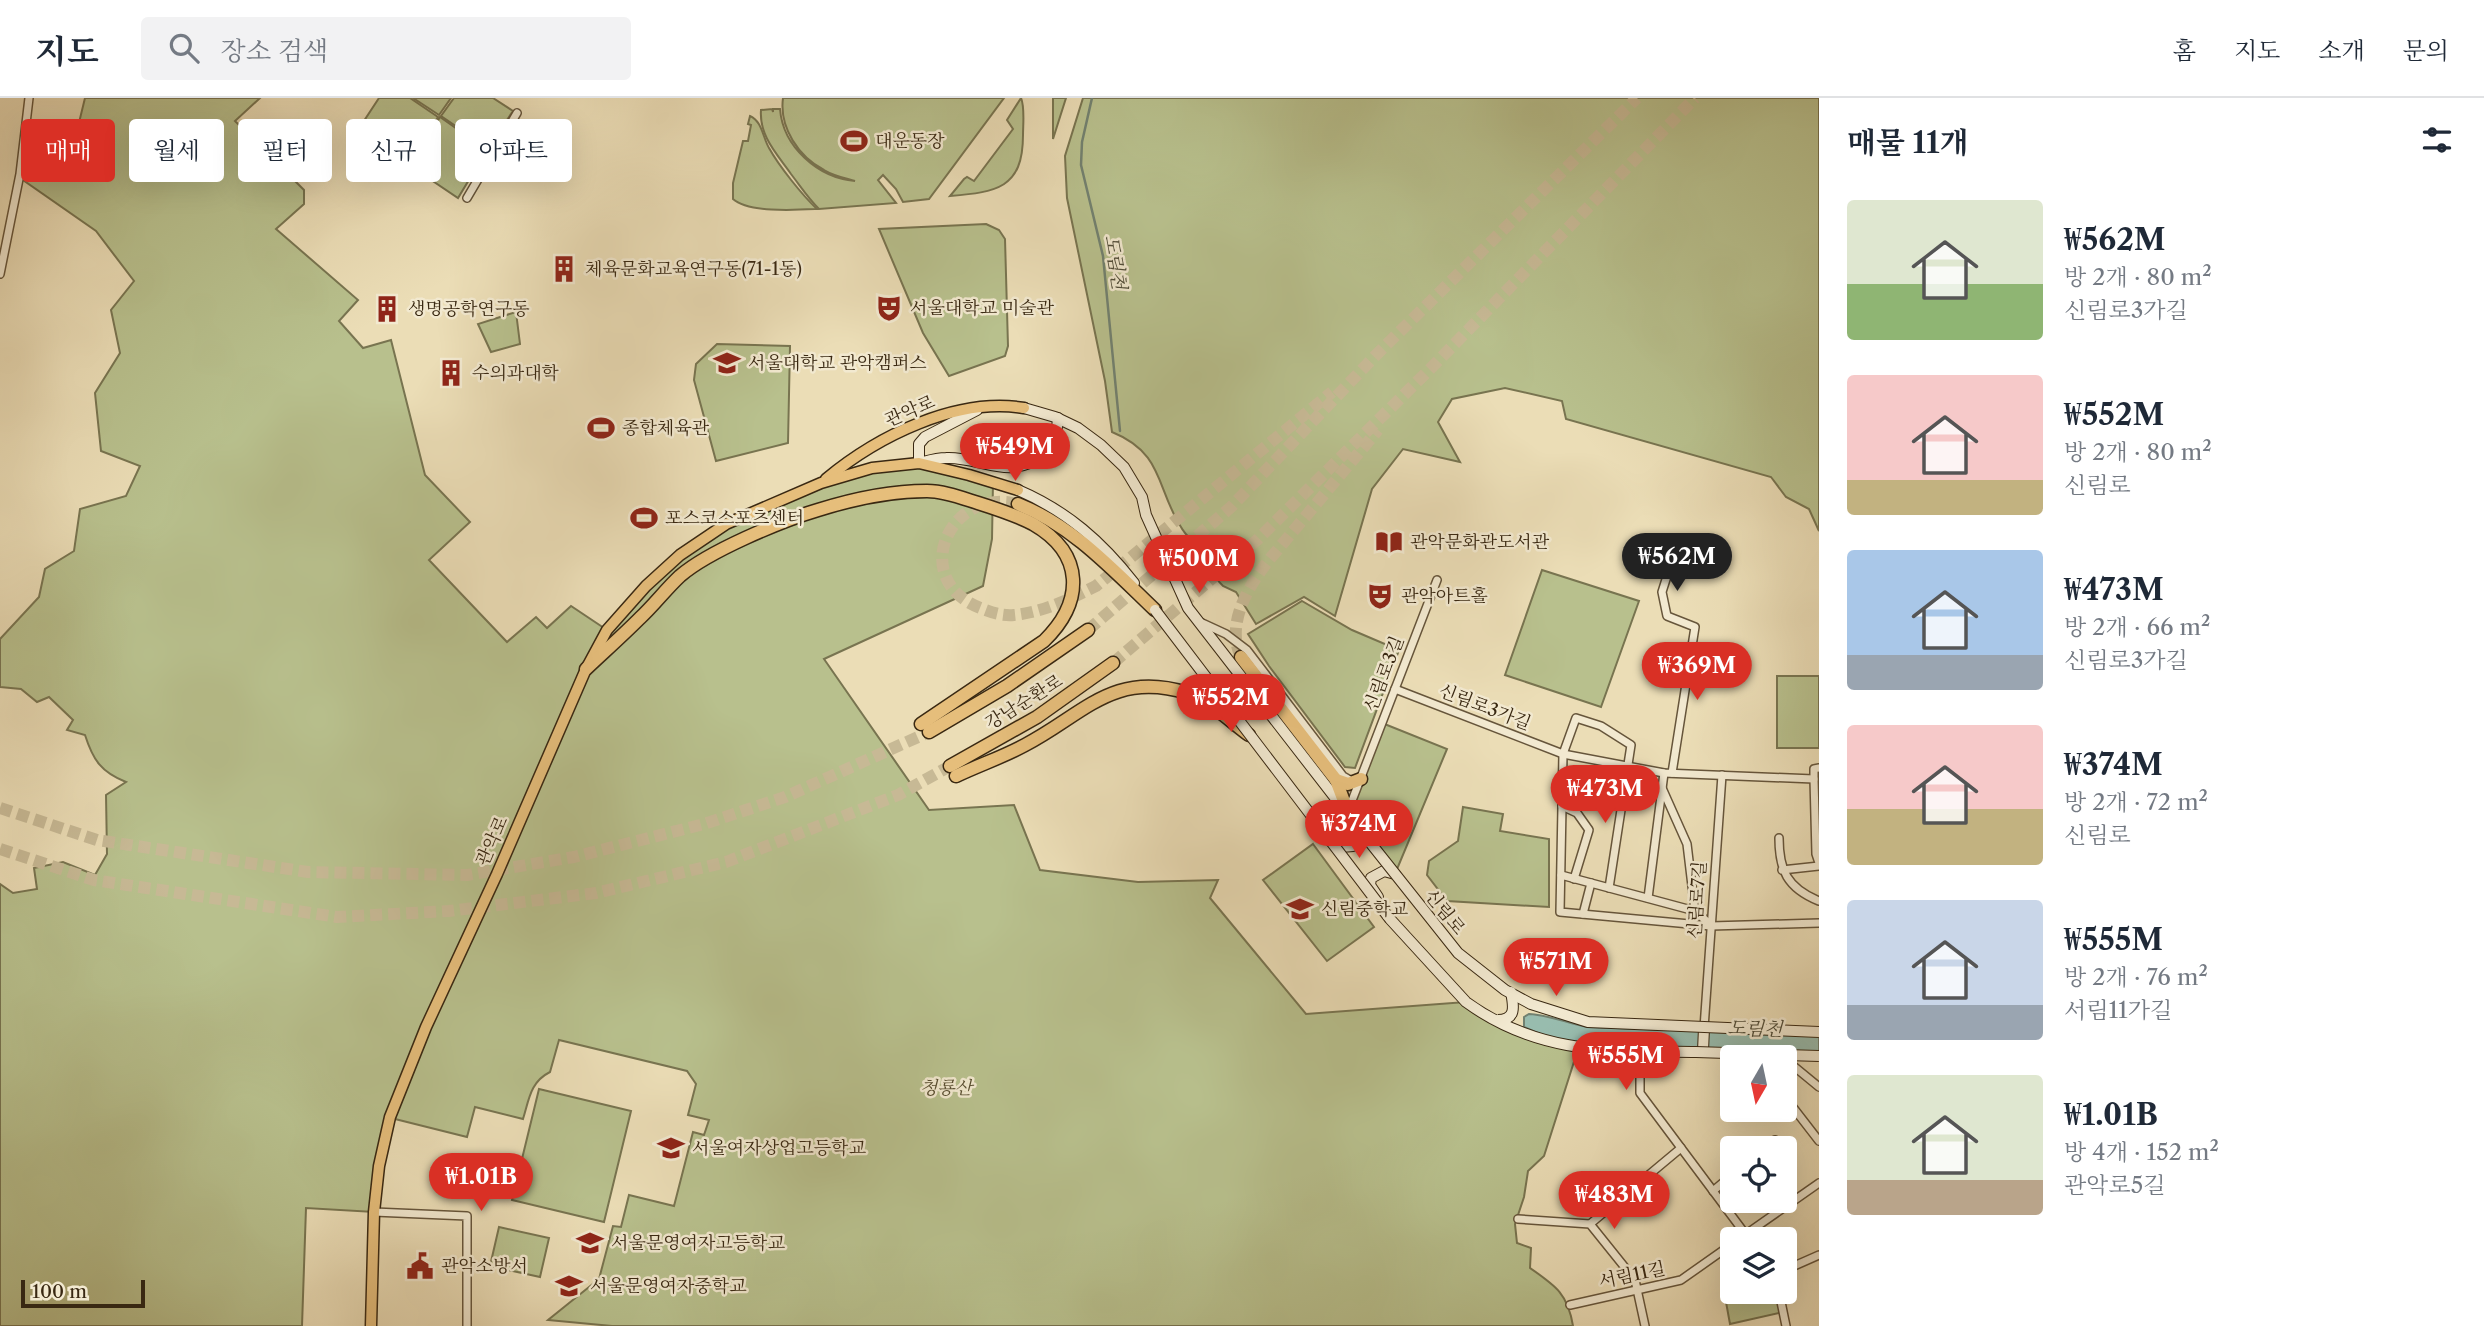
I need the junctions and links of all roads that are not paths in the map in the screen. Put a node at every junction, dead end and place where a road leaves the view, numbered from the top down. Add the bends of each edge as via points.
1 (29, 98) edge
2 (517, 113) dead end
3 (467, 198) dead end
4 (0, 274) edge
5 (987, 405) junction
6 (1024, 408) joint
7 (1058, 418) junction
8 (919, 463) junction
9 (821, 483) junction
10 (1018, 497) joint
11 (1674, 554) dead end
12 (1437, 580) dead end
13 (1155, 610) joint
14 (1199, 621) junction
15 (1088, 630) tunnel mouth
16 (1241, 657) tunnel mouth
17 (1113, 663) tunnel mouth
18 (586, 669) junction
19 (1395, 689) junction
20 (1252, 737) junction
21 (1563, 754) junction
22 (1628, 767) junction
23 (1819, 768) edge
24 (1668, 773) junction
25 (1722, 775) junction
26 (1361, 779) junction
27 (1814, 779) junction
28 (1336, 780) junction
29 (1662, 788) junction
30 (1562, 806) junction
31 (1348, 813) junction
32 (1357, 826) junction
33 (1779, 838) dead end
34 (1331, 840) junction
35 (1819, 864) edge
36 (1782, 870) junction
37 (1395, 874) junction
38 (1561, 875) junction
39 (1574, 878) junction
40 (1591, 883) junction
41 (1609, 888) junction
42 (1648, 898) junction
43 (1819, 901) edge
44 (1382, 908) junction
45 (1695, 911) junction
46 (1583, 914) junction
47 (1819, 923) edge
48 (1711, 926) junction
49 (1511, 992) junction
50 (1494, 1020) junction
51 (1703, 1028) junction
52 (1819, 1032) edge
53 (1640, 1052) junction
54 (1703, 1052) junction
55 (1720, 1053) edge
56 (1819, 1056) edge
57 (1797, 1057) edge
58 (1797, 1069) edge
59 (1819, 1087) edge
60 (1797, 1113) edge
61 (1819, 1141) edge
62 (1681, 1147) junction
63 (1819, 1183) edge
64 (1720, 1185) edge
65 (1713, 1191) junction
66 (374, 1212) junction
67 (1518, 1219) dead end
68 (1590, 1224) junction
69 (1738, 1227) edge
70 (1760, 1227) edge
71 (1720, 1252) edge
72 (1819, 1255) edge
73 (1797, 1265) edge
74 (1637, 1290) junction
75 (1781, 1304) edge
76 (1570, 1305) dead end
77 (371, 1326) edge
78 (467, 1326) edge
79 (1645, 1326) edge
80 (1786, 1326) edge

1 - 4 street
2 - 3 street
5 - 6 main road, 관악로
5 - 8 main road via 925,437 919,444
5 - 9 main road, 관악로 via 938,415 903,431 848,461
6 - 7 main road, 신림로
7 - 8 main road via 1057,433 1048,449 1025,466 1004,468 947,458
7 - 14 main road, 신림로 via 1101,445 1131,477 1188,608
8 - 9 main road, 관악로 via 872,468
8 - 10 main road, 관악로 via 969,475
9 - 18 main road, 관악로 via 726,524 680,555 607,630
10 - 13 highway via 1085,543
11 - 24 street via 1662,592 1667,616 1695,627
12 - 19 street, 신림로3길
13 - 20 main road, bridge
14 - 26 street via 1247,650 1343,776
14 - 31 main road, 신림로
15 - 18 highway, 강남순환로 via 1007,686 925,728 1044,641 1070,606 1074,583 1062,548 1032,524 991,507 929,491 871,496 817,510 712,555 681,575
16 - 28 highway
17 - 20 highway, 강남순환로 via 953,771 1026,745 1123,689 1147,686 1189,694
18 - 66 main road, 관악로 via 402,1086 384,1141
19 - 21 street, 신림로3가길
19 - 26 street, 신림로3길
20 - 34 main road, bridge
21 - 22 street, 신림로3가길
21 - 22 street via 1576,718 1601,726 1631,745
21 - 30 street
22 - 24 street, 신림로3가길
22 - 41 street
23 - 27 street via 1814,769
24 - 25 street, 신림로3가길
24 - 29 street
25 - 27 street, 신림로3가길
25 - 48 street, 신림로7길
26 - 28 highway via 1348,784
26 - 31 street, 신림로3길
27 - 35 street
28 - 31 highway
29 - 42 street
29 - 45 street via 1688,844
30 - 38 street
30 - 39 street via 1577,813 1589,830
31 - 32 main road, 신림로
32 - 34 main road, bridge via 1353,846 1341,847
32 - 37 main road, 신림로, bridge
33 - 36 street
34 - 44 main road, bridge
35 - 36 street
36 - 43 street
37 - 44 main road, bridge via 1384,871 1371,878
37 - 49 main road, 신림로, bridge via 1458,953
38 - 39 street
38 - 46 street via 1560,912
39 - 40 street
40 - 41 street
40 - 46 street
41 - 42 street
42 - 45 street
44 - 50 main road, bridge via 1466,1002
45 - 48 street
46 - 48 street
47 - 48 street
48 - 51 street, 신림로7길
49 - 50 main road, bridge via 1512,1014 1507,1020
49 - 51 main road, 신림로, bridge via 1549,1011 1588,1022
50 - 53 main road, bridge via 1563,1046
51 - 52 main road, 신림로, bridge
51 - 54 main road
53 - 54 main road, bridge
53 - 62 street via 1640,1093
54 - 55 main road, bridge
56 - 57 main road, bridge
58 - 59 street
60 - 61 street
62 - 65 street
62 - 68 street
63 - 70 street
64 - 65 street
65 - 69 street
66 - 77 main road, 관악로
66 - 78 street via 467,1216
67 - 68 street
68 - 74 street via 1635,1280
71 - 74 street, 서림11길 via 1681,1280
72 - 73 street
74 - 76 street, 서림11길
74 - 79 street
75 - 80 street

